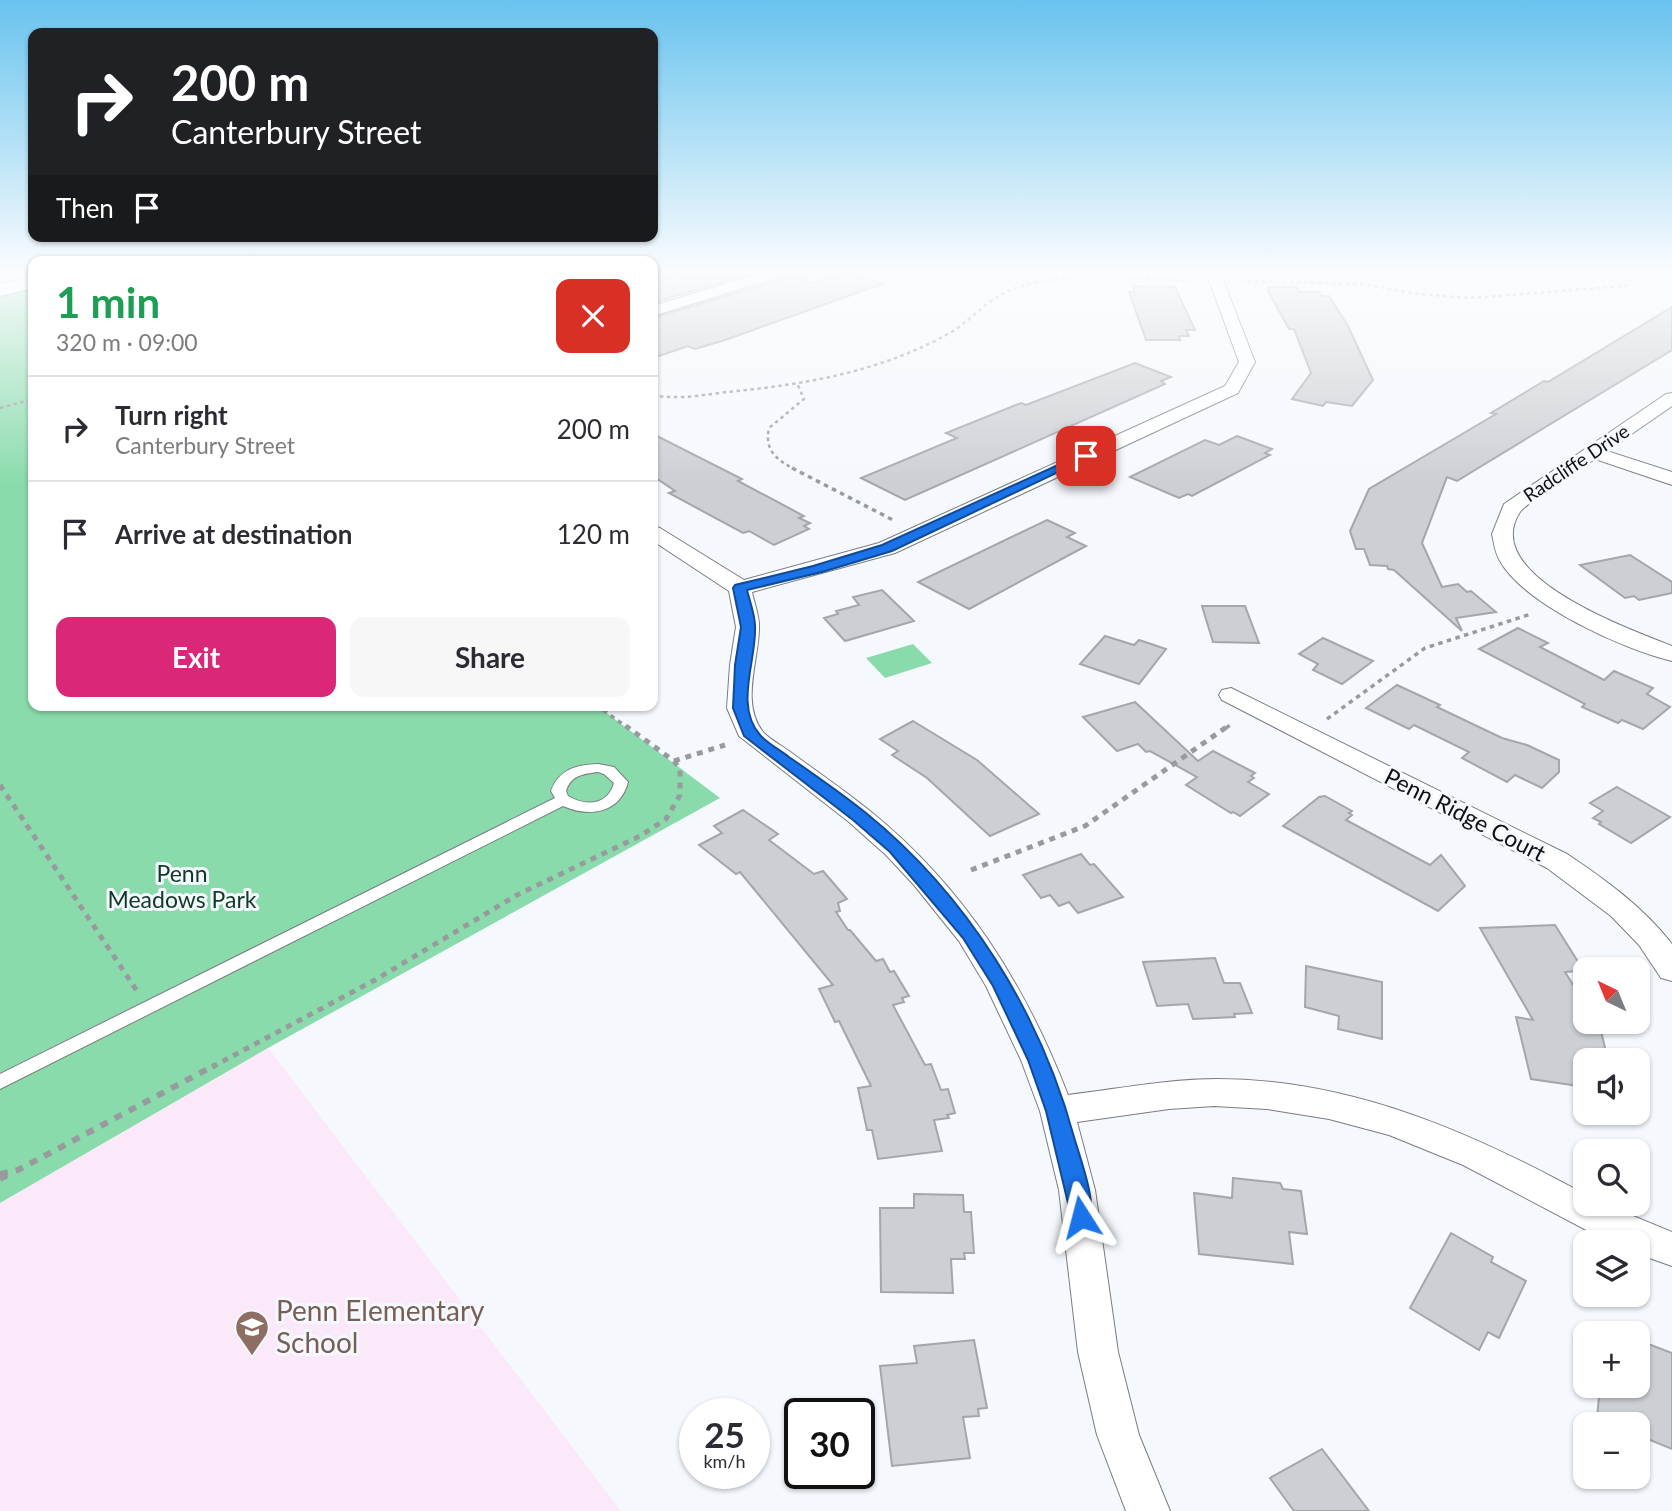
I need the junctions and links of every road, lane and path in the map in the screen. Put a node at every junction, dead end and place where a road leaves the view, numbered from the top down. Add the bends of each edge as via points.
1 (931, 343) edge
2 (1237, 343) edge
3 (797, 383) junction
4 (658, 395) edge
5 (1672, 398) edge
6 (28, 400) edge
7 (0, 408) edge
8 (1592, 452) junction
9 (1672, 479) edge
10 (900, 523) dead end
11 (658, 534) edge
12 (740, 588) junction
13 (1534, 613) dead end
14 (1672, 654) edge
15 (1242, 701) joint
16 (604, 711) edge
17 (1306, 733) junction
18 (725, 745) dead end
19 (674, 761) junction
20 (0, 785) edge
21 (563, 800) dead end
22 (971, 870) dead end
23 (1672, 970) edge
24 (149, 1009) junction
25 (0, 1083) edge
26 (1057, 1111) junction
27 (18, 1170) junction
28 (0, 1174) edge
29 (0, 1179) edge
30 (1672, 1249) edge
31 (1148, 1511) edge

1 - 3 path via 856,370
2 - 12 street via 1247,362 1232,389 887,548
3 - 4 path via 697,396
3 - 10 path via 804,399 769,428 766,444 770,453
5 - 8 street, Radcliffe Drive
6 - 7 path
8 - 9 street
8 - 14 street, Radcliffe Drive via 1511,508 1500,535 1505,552 1537,589 1565,608
11 - 12 street
12 - 26 street via 748,627 740,708 752,736 896,848 970,933 1002,984
13 - 17 path via 1425,648
15 - 17 street, Penn Ridge Court
15 - 22 path via 1227,728 1085,827
16 - 19 path
17 - 23 street, Penn Ridge Court via 1557,861 1635,921
18 - 19 path
19 - 27 path via 680,769 680,795 666,819 640,836 517,895 374,980
20 - 24 path
21 - 24 lane
24 - 25 lane
26 - 30 street via 1236,1093 1358,1111 1478,1155 1636,1237
26 - 31 street via 1077,1190 1098,1352 1118,1435
27 - 28 path
27 - 29 path

